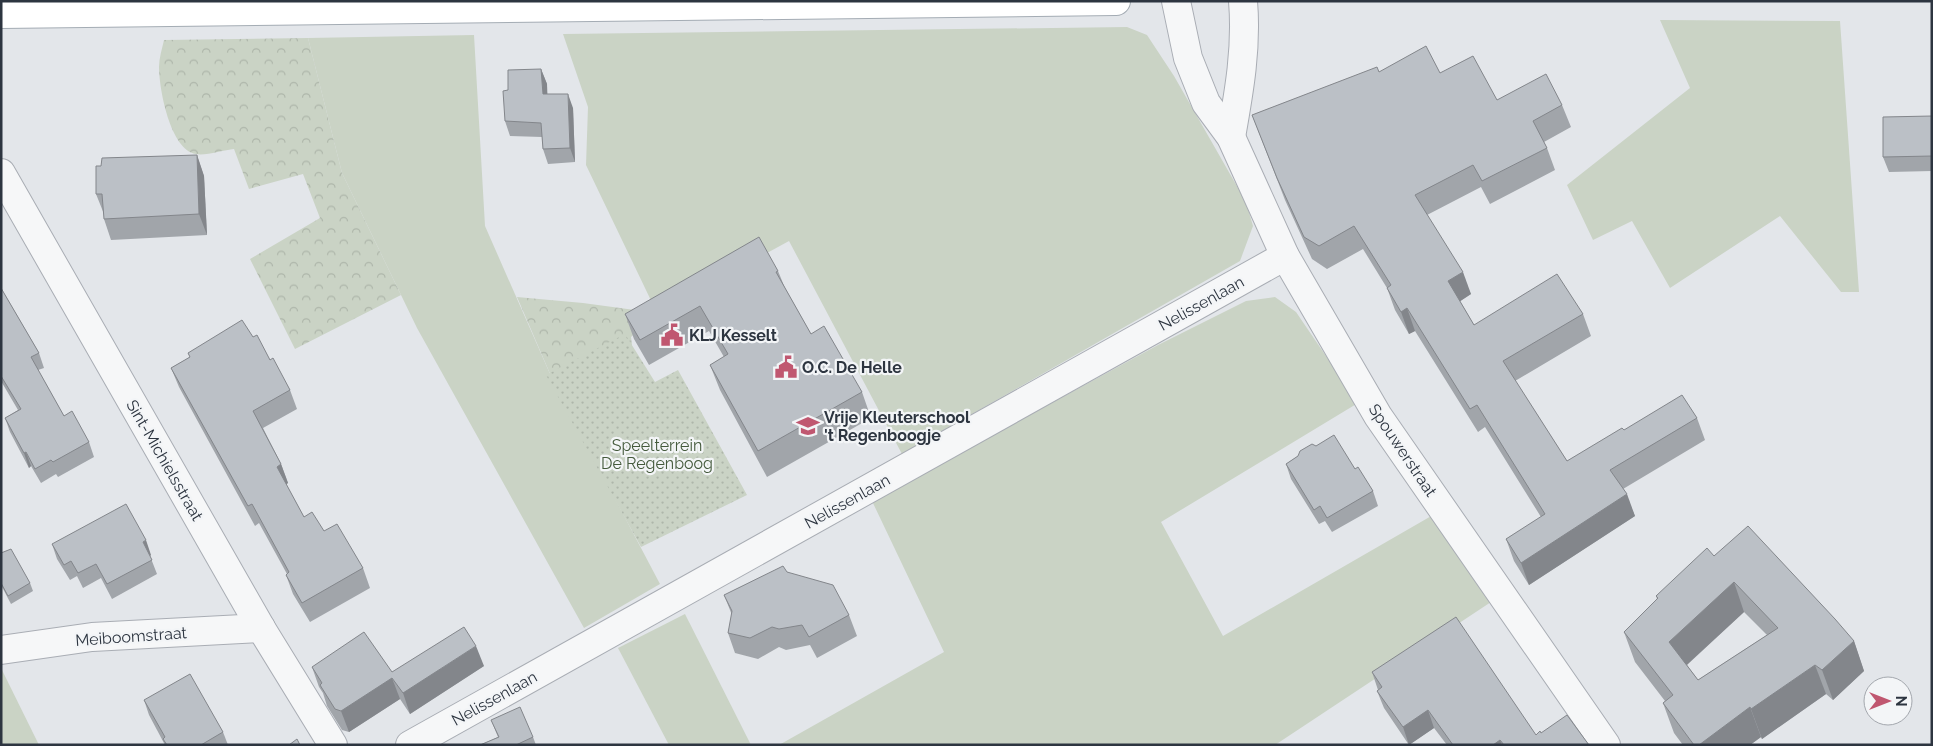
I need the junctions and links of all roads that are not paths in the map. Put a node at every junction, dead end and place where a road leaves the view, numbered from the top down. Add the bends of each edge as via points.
1 (1116, 1) edge
2 (1176, 1) edge
3 (1243, 1) edge
4 (1, 14) edge
5 (1231, 137) junction
6 (1, 173) edge
7 (1285, 256) junction
8 (262, 628) junction
9 (1, 650) edge
10 (333, 745) edge
11 (410, 745) edge
12 (1606, 745) edge

1 - 4 main road
2 - 5 street, Spouwerstraat via 1188,58 1206,103
3 - 5 street via 1242,72
5 - 7 street, Spouwerstraat
6 - 8 street, Sint-Michielsstraat
7 - 11 street, Nelissenlaan
7 - 12 street, Spouwerstraat via 1378,416
8 - 9 street, Meiboomstraat via 92,637
8 - 10 street, Sint-Michielsstraat

